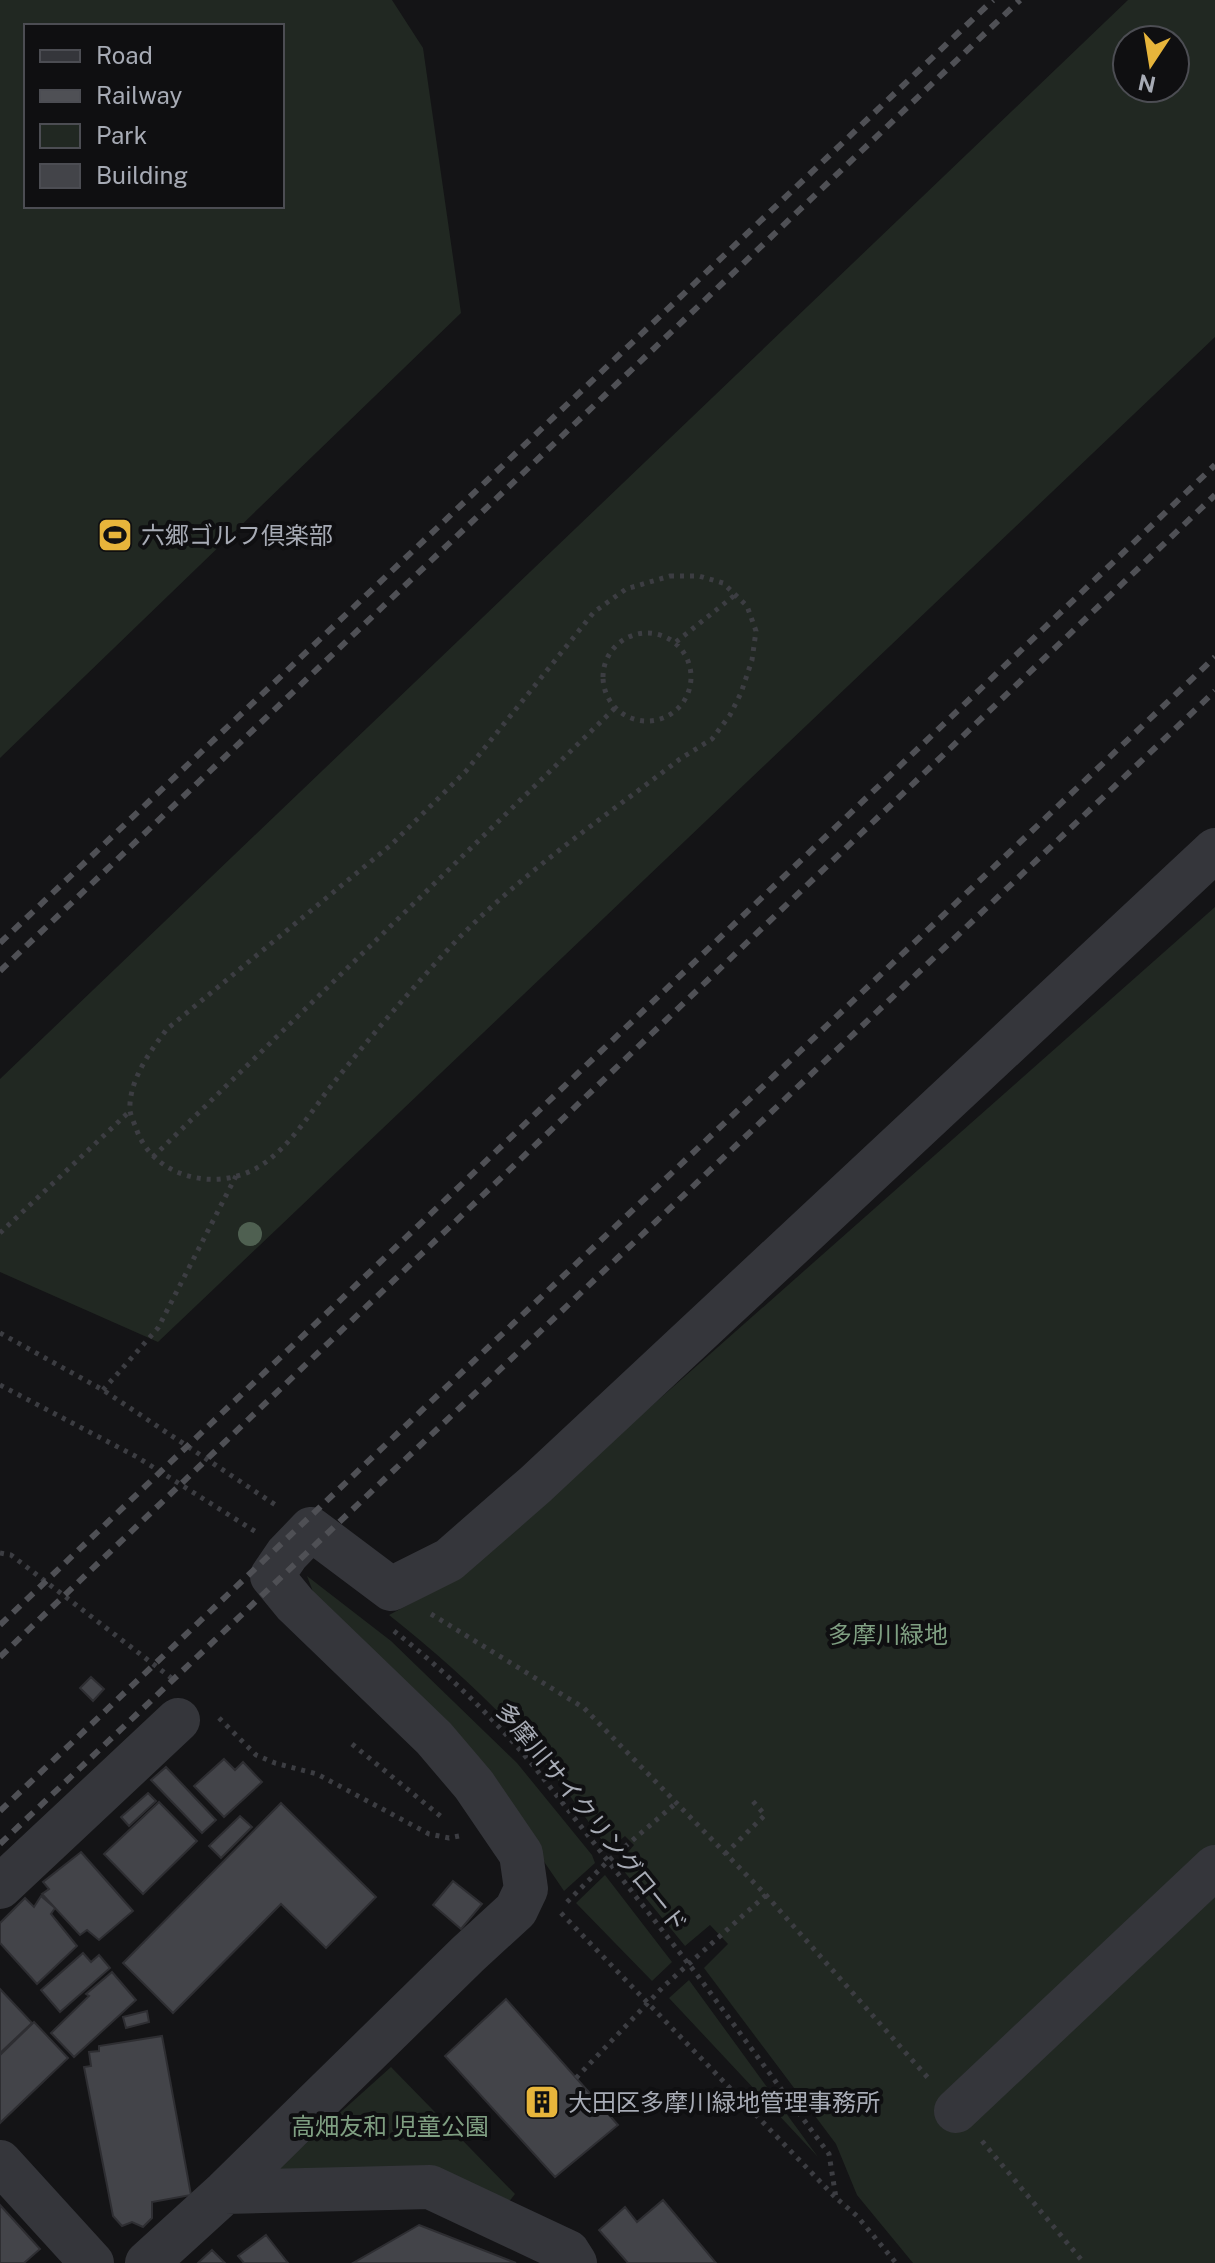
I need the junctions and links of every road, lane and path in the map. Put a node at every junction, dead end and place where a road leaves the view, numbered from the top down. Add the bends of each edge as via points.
1 (735, 595) junction
2 (676, 642) junction
3 (615, 708) junction
4 (1215, 850) edge
5 (130, 1111) junction
6 (153, 1157) junction
7 (236, 1176) junction
8 (0, 1233) edge
9 (0, 1333) edge
10 (0, 1385) edge
11 (103, 1390) junction
12 (299, 1541) junction
13 (0, 1553) edge
14 (392, 1609) junction
15 (176, 1701) junction
16 (352, 1744) dead end
17 (750, 1798) dead end
18 (675, 1804) junction
19 (725, 1854) junction
20 (607, 1862) junction
21 (1215, 1867) edge
22 (0, 1887) edge
23 (766, 1895) junction
24 (571, 1898) dead end
25 (558, 1910) dead end
26 (687, 1963) junction
27 (647, 2001) junction
28 (576, 2078) dead end
29 (956, 2111) junction
30 (0, 2162) edge
31 (225, 2192) junction
32 (836, 2198) junction
33 (92, 2263) edge
34 (147, 2263) edge
35 (575, 2263) edge
36 (896, 2263) edge
37 (1084, 2263) edge

1 - 2 path
1 - 5 path via 723,583 670,576 626,589 594,612 466,771 392,844 167,1029 146,1056
1 - 7 path via 747,606 756,631 752,660 730,715 712,739 484,911 373,1034 289,1139 263,1165
2 - 3 path via 648,632 620,641 610,652 602,681
2 - 3 path via 686,653 692,681 680,707 655,721 641,721
3 - 6 path
4 - 14 street via 489,1528
5 - 6 path
5 - 8 path
6 - 7 path via 200,1180
7 - 11 path via 158,1328
9 - 11 path
10 - 12 path via 137,1457 233,1516
11 - 12 path
12 - 14 street
12 - 31 street via 272,1576 474,1785 521,1854 526,1889 516,1910
13 - 15 path via 11,1555
14 - 18 path via 584,1708
14 - 20 path, 多摩川サイクリングロード via 430,1659 512,1739
15 - 16 path via 200,1701 256,1755 317,1774 429,1834 464,1835
15 - 22 street
17 - 19 path via 765,1815
18 - 19 path
18 - 20 path
19 - 23 path
20 - 24 path
20 - 26 path, 多摩川サイクリングロード
21 - 29 street
23 - 26 path
23 - 29 path
25 - 27 path
26 - 27 path
26 - 32 path, 多摩川サイクリングロード via 829,2154
27 - 28 path
27 - 32 path
29 - 37 path
30 - 33 street
31 - 34 street
31 - 35 street via 430,2187 568,2252
32 - 36 path

